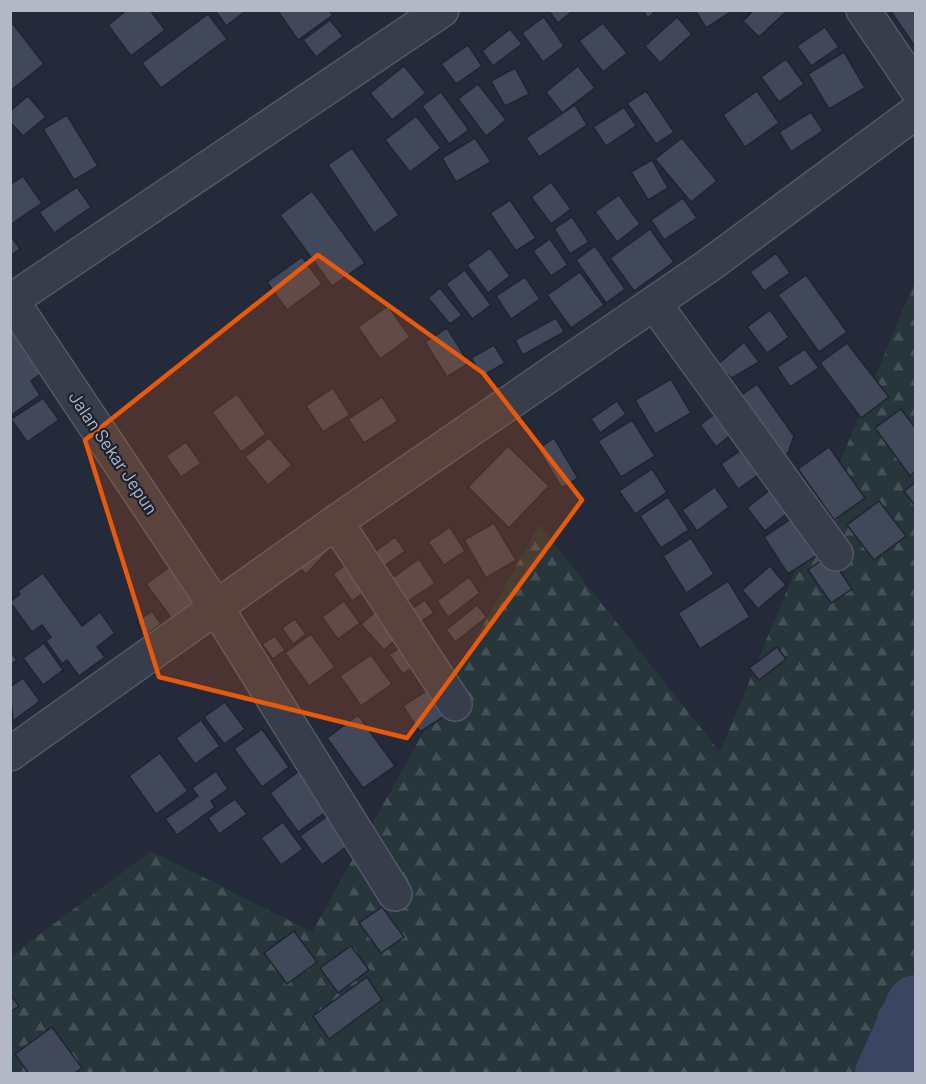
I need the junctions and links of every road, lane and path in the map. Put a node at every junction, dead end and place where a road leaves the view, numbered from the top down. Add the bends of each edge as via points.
1 (442, 10) edge
2 (863, 10) edge
3 (915, 88) edge
4 (915, 112) edge
5 (11, 299) edge
6 (654, 303) junction
7 (336, 522) junction
8 (836, 554) dead end
9 (216, 607) junction
10 (455, 704) dead end
11 (10, 754) edge
12 (395, 894) dead end

1 - 5 street
2 - 3 street
4 - 6 street via 858,158
5 - 9 street, Jalan Sekar Jepun
6 - 7 street
6 - 8 street
7 - 9 street
7 - 10 street
9 - 11 street
9 - 12 street, Jalan Sekar Jepun

